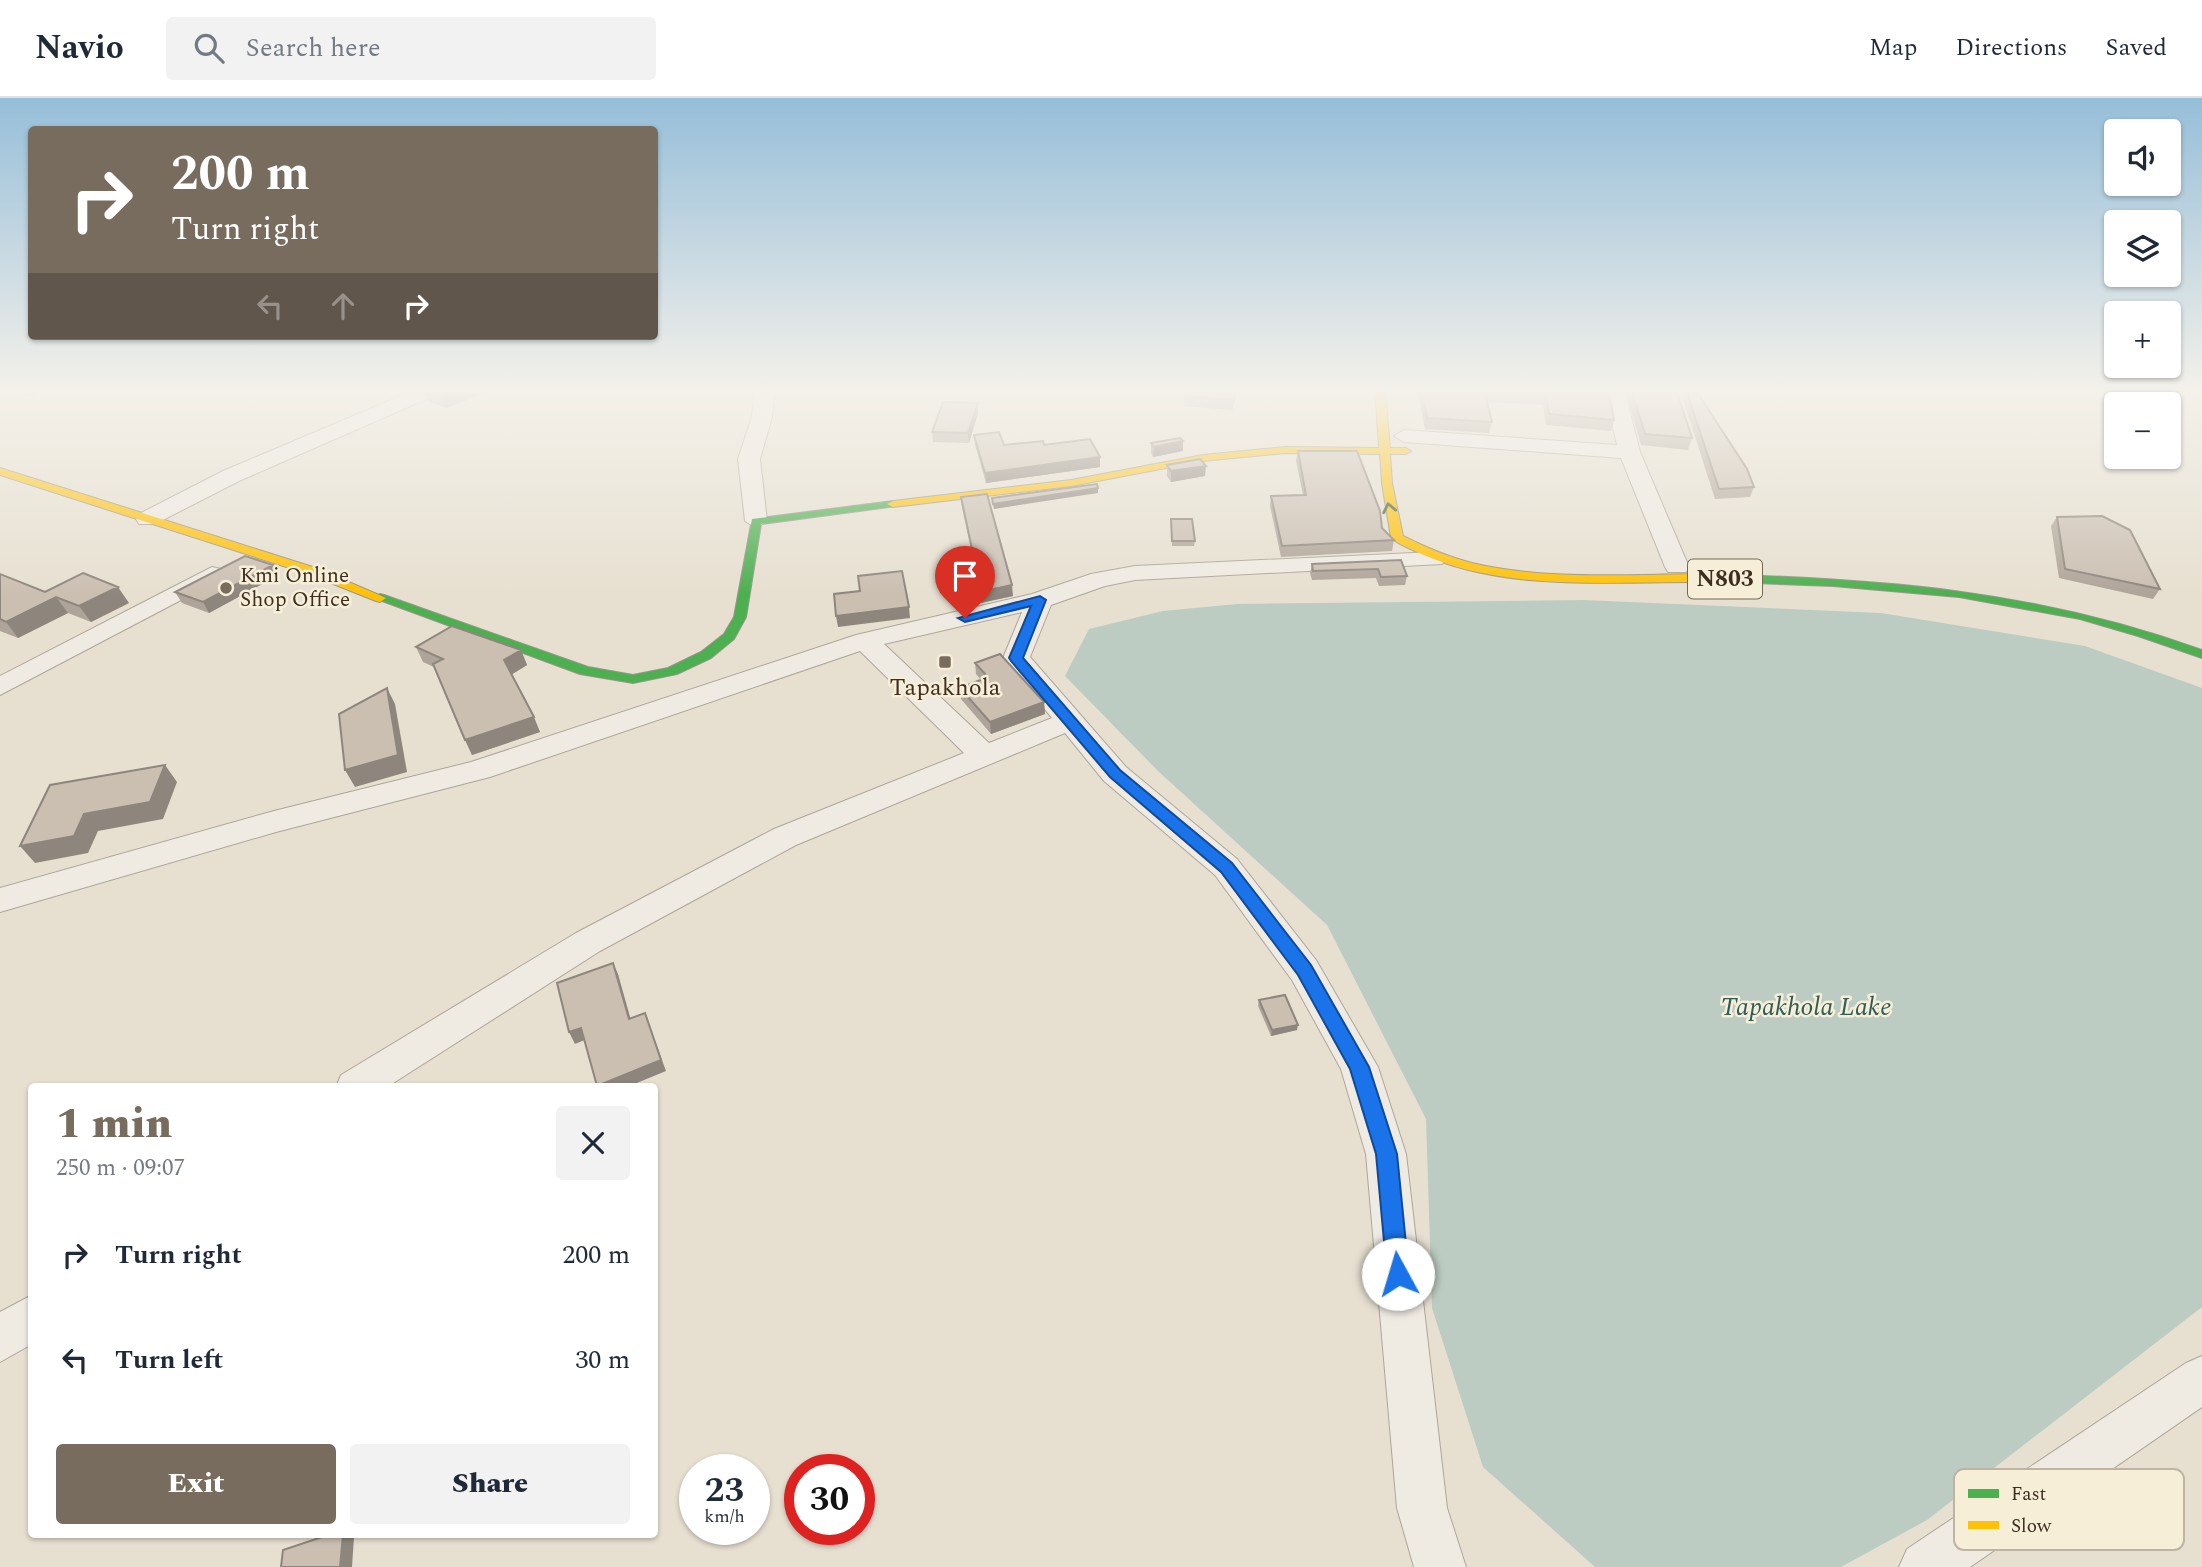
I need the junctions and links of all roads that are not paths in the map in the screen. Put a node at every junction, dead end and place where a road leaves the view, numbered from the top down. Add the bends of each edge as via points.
1 (274, 458) edge
2 (749, 458) edge
3 (1208, 458) edge
4 (1387, 458) edge
5 (1631, 458) edge
6 (0, 471) edge
7 (1405, 490) dead end
8 (147, 519) junction
9 (756, 520) junction
10 (254, 552) junction
11 (1434, 559) junction
12 (1677, 567) junction
13 (1966, 589) junction
14 (1040, 600) junction
15 (865, 641) junction
16 (2202, 643) edge
17 (2202, 654) edge
18 (0, 687) edge
19 (1068, 722) junction
20 (984, 755) junction
21 (0, 900) edge
22 (361, 1083) edge
23 (28, 1320) edge
24 (0, 1339) edge
25 (2202, 1378) edge
26 (2069, 1469) edge
27 (1954, 1547) edge
28 (1440, 1567) edge
29 (1925, 1567) edge

1 - 8 street
2 - 9 street
3 - 9 main road via 1071,483
11 -> 4 main road, N803 via 1397,538 1387,503
5 - 12 street
6 - 8 main road
7 - 12 main road, N803 via 1405,503 1418,536 1432,544 1491,560
8 - 10 main road
9 - 10 main road via 740,617 729,636 706,655 672,671 633,679 585,671
10 - 18 street
11 - 13 main road, N803 via 1551,575
11 - 14 street via 1135,573 1100,579
12 - 13 main road, N803 via 1852,572
13 - 16 main road, N803 via 2118,614
13 - 17 main road, N803 via 2117,624
14 - 15 street
14 - 19 street via 1016,658
15 - 20 street
15 - 21 street via 479,770 274,822
19 - 20 street
19 - 28 street via 1115,774 1226,867 1304,970 1359,1067 1387,1154 1422,1508
20 - 22 street via 808,827 721,871 588,942
23 - 24 street
25 - 26 street
27 - 29 street

